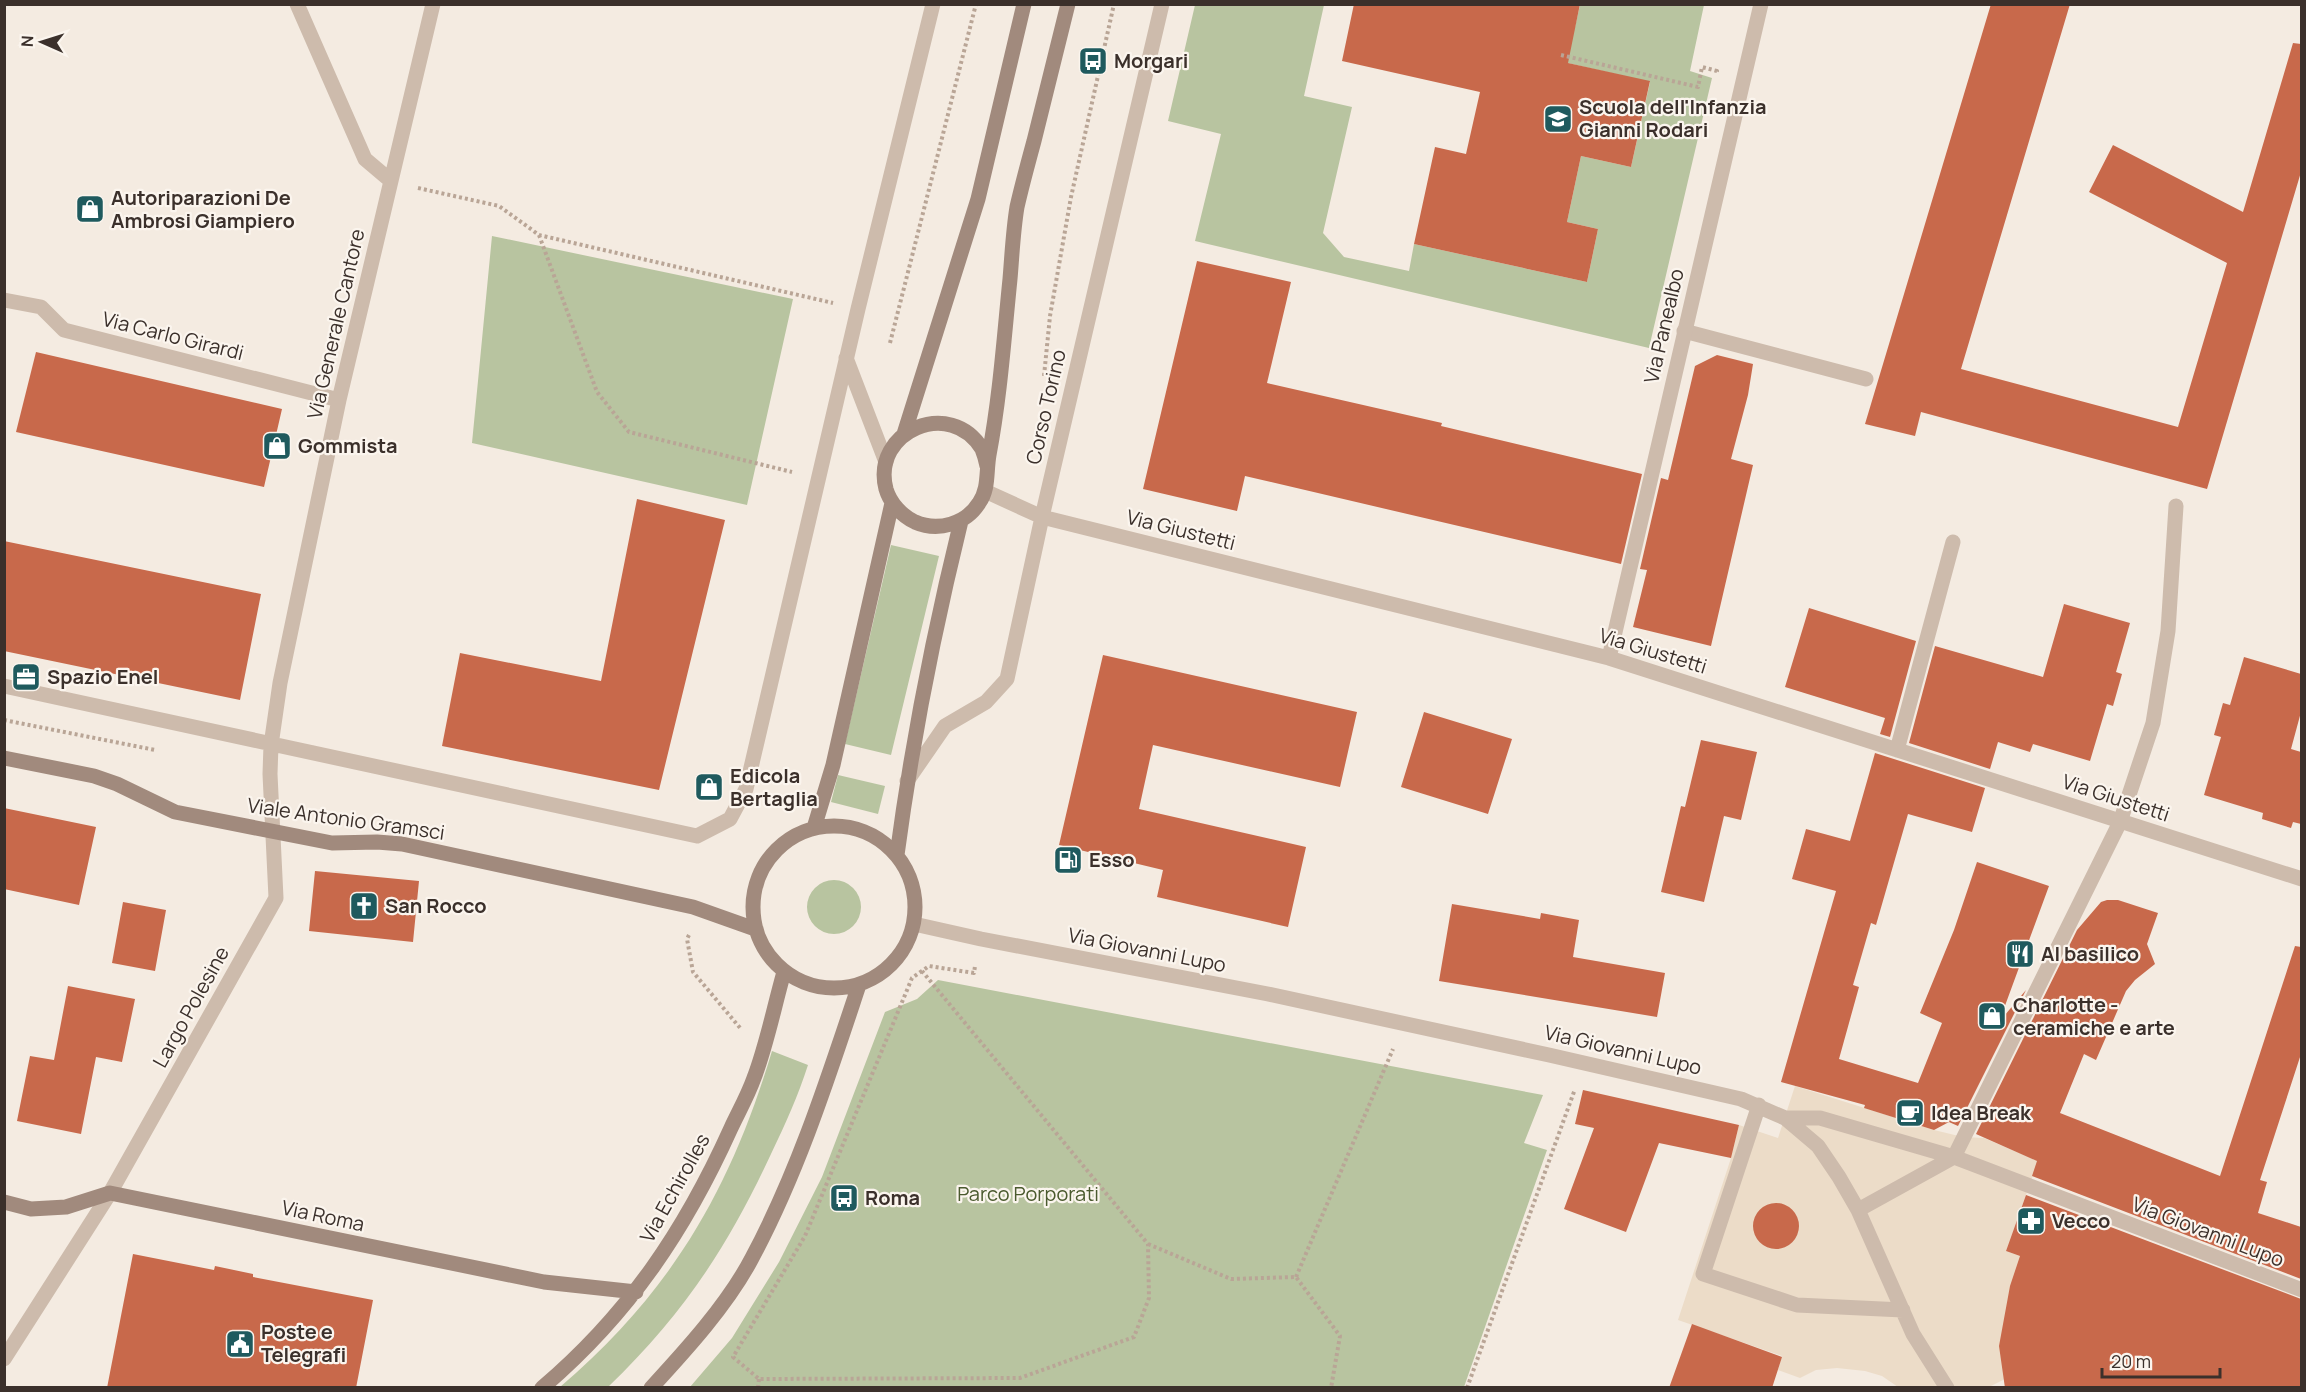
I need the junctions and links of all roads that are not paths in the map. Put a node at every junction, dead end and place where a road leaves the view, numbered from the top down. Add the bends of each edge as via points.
1 (297, 4) edge
2 (433, 4) edge
3 (933, 4) edge
4 (1024, 4) edge
5 (1068, 4) edge
6 (1162, 4) edge
7 (1761, 4) edge
8 (391, 181) junction
9 (4, 300) edge
10 (1684, 331) junction
11 (846, 358) junction
12 (1866, 379) dead end
13 (339, 400) junction
14 (904, 434) junction
15 (886, 462) junction
16 (987, 466) junction
17 (985, 491) junction
18 (892, 503) junction
19 (2176, 506) dead end
20 (1042, 517) junction
21 (961, 520) junction
22 (1953, 542) dead end
23 (1609, 658) junction
24 (4, 686) edge
25 (271, 745) junction
26 (1897, 750) junction
27 (4, 758) edge
28 (907, 781) junction
29 (2120, 822) junction
30 (814, 828) junction
31 (274, 832) junction
32 (897, 855) junction
33 (2301, 879) edge
34 (914, 924) junction
35 (755, 929) junction
36 (784, 972) junction
37 (859, 985) junction
38 (1760, 1106) junction
39 (1785, 1118) junction
40 (1954, 1158) junction
41 (110, 1193) junction
42 (4, 1202) edge
43 (1858, 1210) junction
44 (2301, 1290) edge
45 (636, 1292) junction
46 (1903, 1310) junction
47 (4, 1359) edge
48 (542, 1388) edge
49 (651, 1388) edge
50 (1947, 1388) edge

1 - 8 street via 365,159
2 - 8 street, Via Generale Cantore
3 - 11 street
4 - 14 street via 978,199
5 - 16 street via 1017,208 996,419
6 - 20 street, Corso Torino
7 - 10 street, Via Panealbo
8 - 13 street, Via Generale Cantore
9 - 13 street, Via Carlo Girardi via 41,308 64,330
10 - 12 street
10 - 23 street, Via Panealbo
11 - 15 street
11 - 25 street via 746,789 730,819 697,836
13 - 25 street, Via Generale Cantore
14 - 15 street
14 - 16 street via 928,424 955,426 982,449
15 - 18 street via 886,490
16 - 17 street
17 - 20 street, Via Giustetti
17 - 21 street via 972,513
18 - 21 street via 902,514 931,526
18 - 30 street via 833,765
19 - 29 street via 2168,631 2153,723
20 - 23 street, Via Giustetti
20 - 28 street, Corso Torino via 1007,679 986,702 945,726
21 - 28 street, Corso Torino via 926,668
22 - 26 street
23 - 26 street, Via Giustetti
24 - 25 street
25 - 31 street, Via Generale Cantore
26 - 29 street, Via Giustetti
27 - 31 street, Viale Antonio Gramsci via 94,776 175,812
28 - 32 street, Corso Torino
29 - 33 street, Via Giustetti
29 - 40 street
30 - 32 street via 860,830
30 - 35 street via 777,850 758,878 753,904
31 - 35 street, Viale Antonio Gramsci via 332,843 402,844 693,908
31 - 41 street, Largo Polesine via 276,898
32 - 34 street via 913,887
34 - 37 street via 907,944 894,962
34 - 38 street, Via Giovanni Lupo via 1268,994 1585,1063
35 - 36 street via 771,960
36 - 37 street via 824,988
36 - 45 street, Via Echirolles via 754,1077 707,1181 674,1239
37 - 49 street via 807,1138 752,1260 716,1313
38 - 39 street, Via Giovanni Lupo
38 - 46 street via 1703,1274 1797,1305
39 - 40 street, Via Giovanni Lupo via 1820,1118
39 - 43 street via 1818,1146
40 - 43 street
40 - 44 street, Via Giovanni Lupo
41 - 42 street, Via Roma via 66,1207 31,1209
41 - 45 street, Via Roma via 544,1282
41 - 47 street, Largo Polesine
43 - 46 street
45 - 48 street, Via Echirolles via 578,1358
46 - 50 street via 1913,1334

